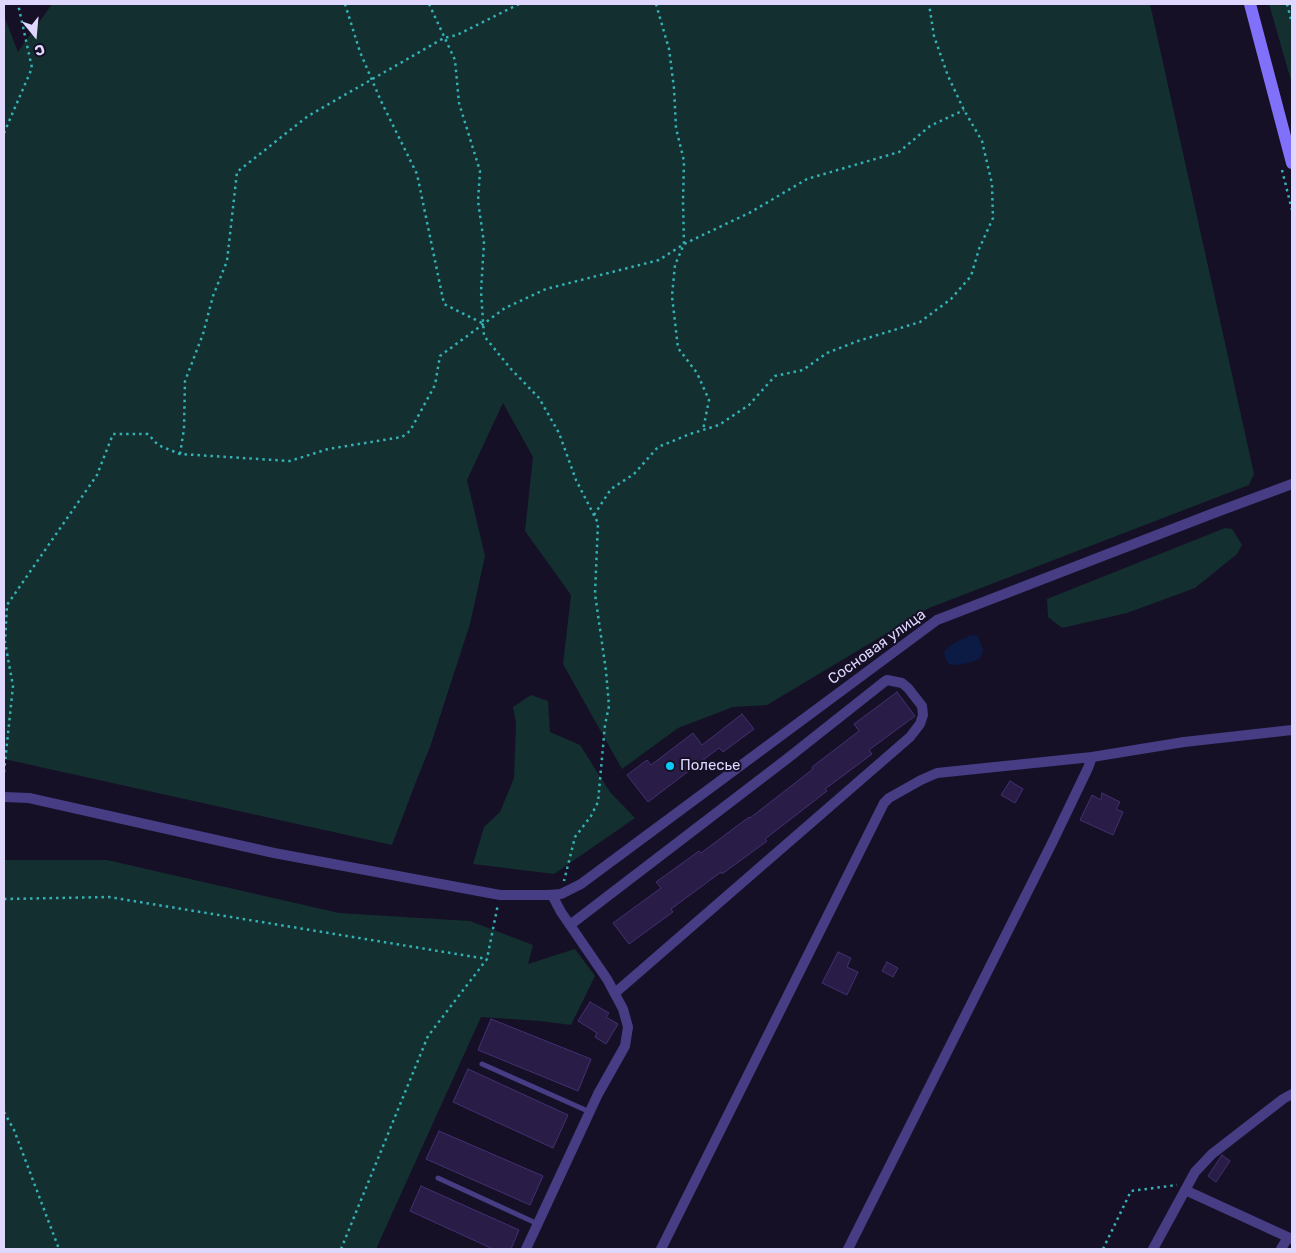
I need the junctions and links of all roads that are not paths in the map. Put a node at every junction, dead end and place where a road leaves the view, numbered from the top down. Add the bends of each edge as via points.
1 (1250, 4) edge
2 (1292, 163) edge
3 (1292, 484) edge
4 (1292, 730) edge
5 (1092, 757) junction
6 (4, 797) edge
7 (554, 895) junction
8 (570, 925) junction
9 (615, 992) junction
10 (482, 1064) dead end
11 (1292, 1094) edge
12 (590, 1112) junction
13 (438, 1178) dead end
14 (1187, 1187) junction
15 (538, 1224) junction
16 (1290, 1238) edge
17 (526, 1249) edge
18 (661, 1249) edge
19 (848, 1249) edge
20 (1153, 1249) edge
21 (1281, 1249) edge

1 - 2 main road
3 - 7 street, Сосновая улица via 938,620 581,884
4 - 5 street via 1184,742
5 - 18 street via 937,774 884,803
5 - 19 street via 1048,852
6 - 7 street via 29,798 274,853 500,895
7 - 8 street
8 - 9 street
8 - 9 street via 887,680 902,683 922,706 920,724 910,737
9 - 12 street via 628,1027 625,1046
10 - 12 lane
11 - 14 street via 1212,1154 1195,1172
12 - 15 street
13 - 15 lane
14 - 16 street
14 - 20 street
15 - 17 street
16 - 21 street

